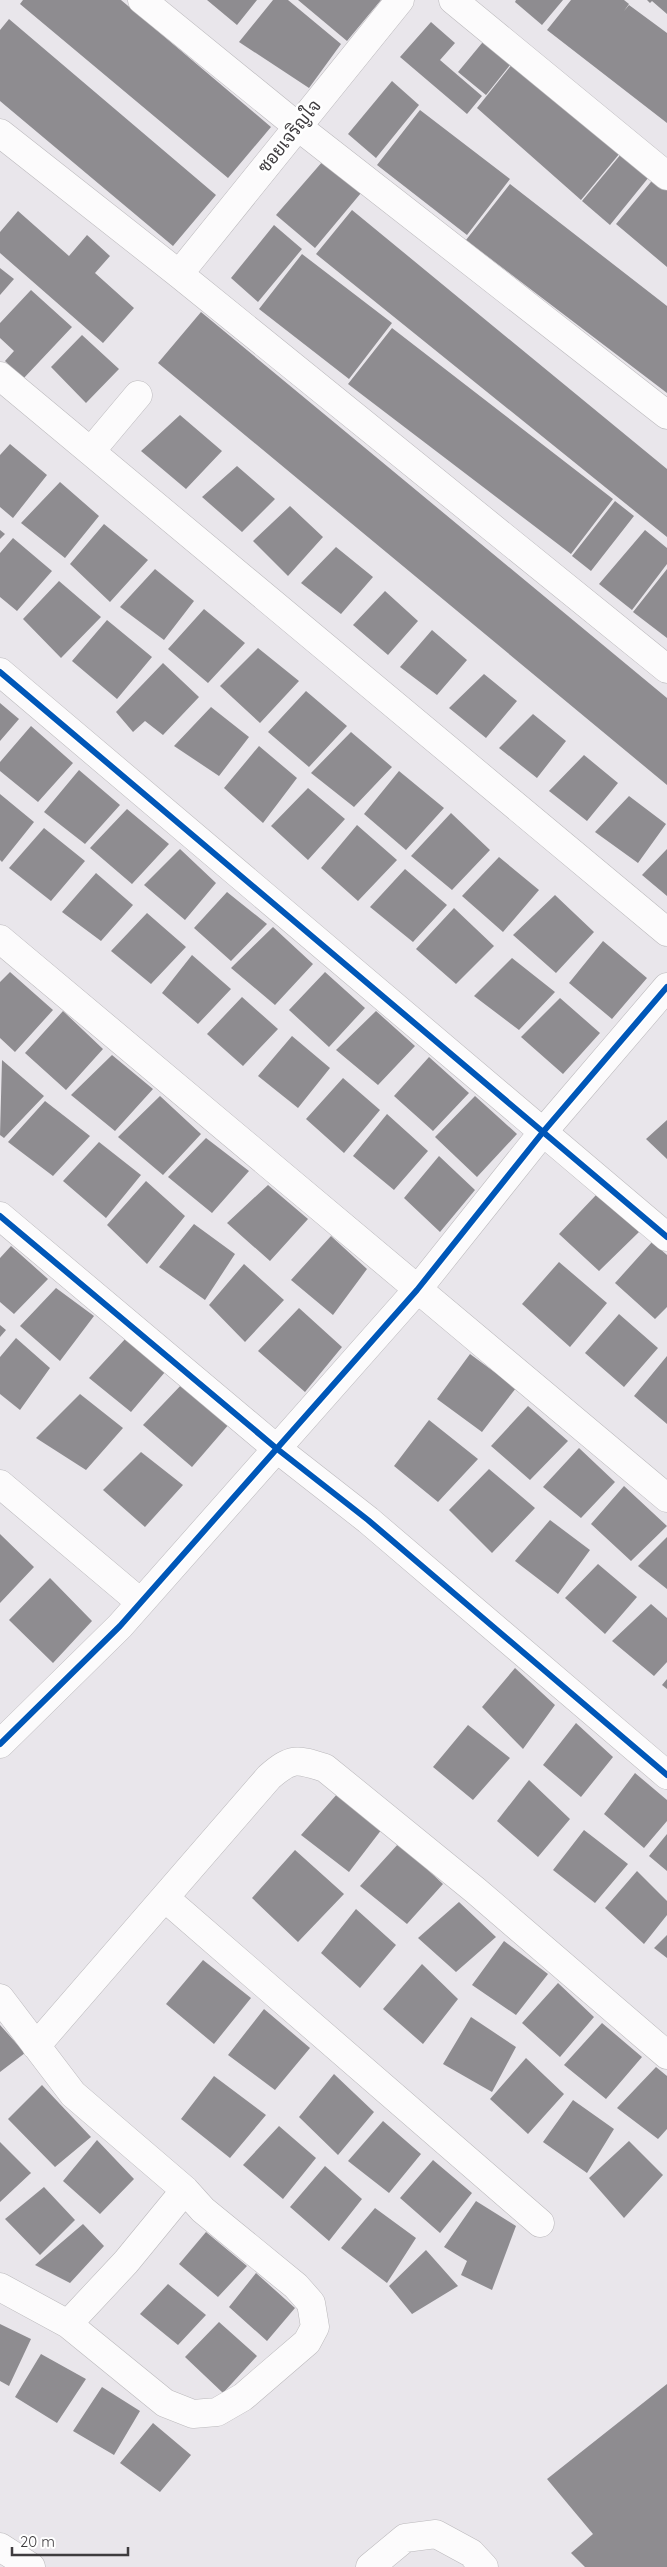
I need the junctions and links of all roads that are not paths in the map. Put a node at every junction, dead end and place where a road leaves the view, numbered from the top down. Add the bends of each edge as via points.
1 (142, 0) edge
2 (400, 0) edge
3 (454, 0) edge
4 (297, 126) junction
5 (0, 133) edge
6 (667, 176) edge
7 (179, 274) junction
8 (0, 376) edge
9 (138, 395) dead end
10 (667, 415) edge
11 (91, 451) junction
12 (667, 670) edge
13 (0, 672) edge
14 (667, 932) edge
15 (0, 939) edge
16 (667, 987) edge
17 (542, 1132) junction
18 (0, 1216) edge
19 (667, 1238) edge
20 (416, 1290) junction
21 (276, 1448) junction
22 (0, 1484) edge
23 (667, 1498) edge
24 (140, 1602) junction
25 (0, 1744) edge
26 (667, 1776) edge
27 (165, 1898) junction
28 (0, 1998) edge
29 (36, 2046) junction
30 (667, 2055) edge
31 (184, 2190) junction
32 (540, 2223) dead end
33 (0, 2287) edge
34 (68, 2324) junction
35 (0, 2547) edge
36 (31, 2567) edge
37 (370, 2567) edge
38 (484, 2567) edge

1 - 4 street
2 - 4 street, ซอยเจริญใจ
3 - 6 street
4 - 7 street, ซอยเจริญใจ
4 - 10 street
5 - 7 street
7 - 12 street
8 - 11 street
9 - 11 street
11 - 14 street
13 - 17 street
15 - 20 street
16 - 17 street
17 - 19 street
17 - 20 street
18 - 21 street
20 - 21 street
20 - 23 street
21 - 24 street
21 - 26 street via 368,1520
22 - 24 street
24 - 25 street via 120,1626
27 - 29 street
27 - 30 street via 269,1777 286,1763 301,1760 325,1768 475,1890
27 - 32 street
28 - 29 street
29 - 31 street via 73,2094
31 - 34 street via 126,2262
31 - 34 street via 203,2210 296,2286 311,2303 315,2327 307,2342 244,2397 217,2412 193,2414 165,2403
33 - 34 street
35 - 36 street
37 - 38 street via 405,2538 436,2534 471,2553

